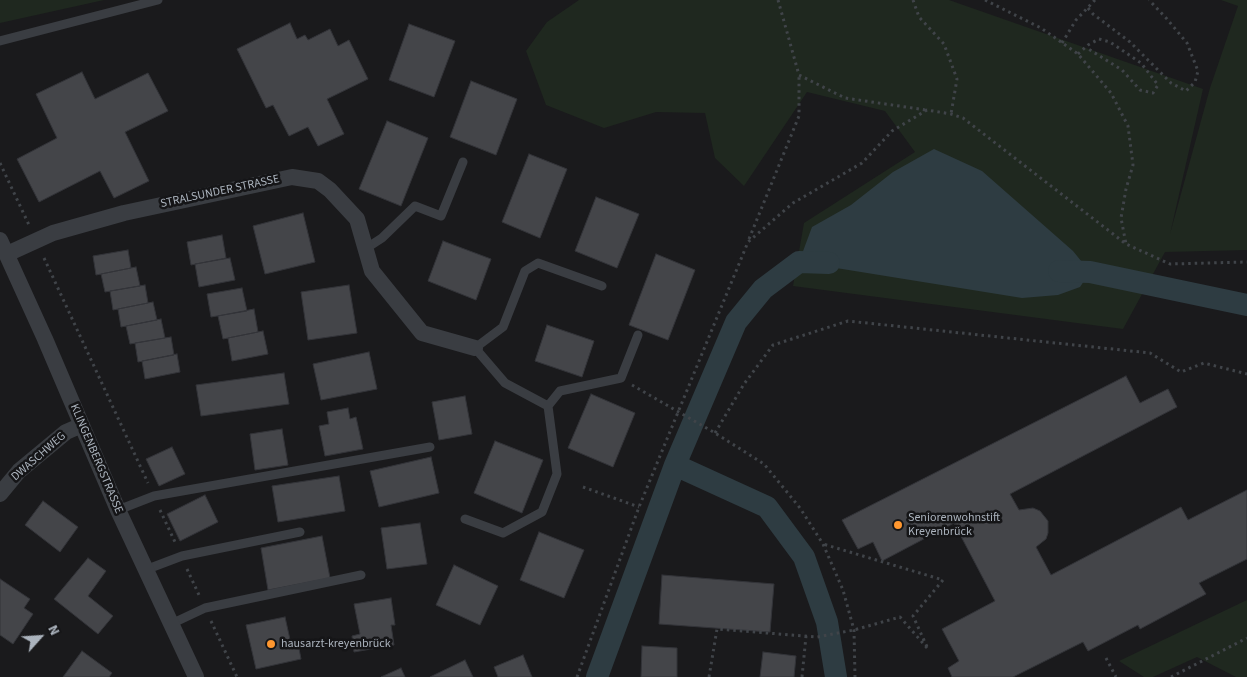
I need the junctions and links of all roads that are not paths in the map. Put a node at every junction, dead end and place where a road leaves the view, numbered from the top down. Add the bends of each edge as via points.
1 (158, 0) edge
2 (0, 41) edge
3 (463, 162) dead end
4 (3, 247) edge
5 (365, 249) junction
6 (602, 286) dead end
7 (638, 335) dead end
8 (475, 348) junction
9 (548, 406) junction
10 (82, 425) junction
11 (430, 447) dead end
12 (0, 494) edge
13 (118, 510) junction
14 (465, 519) dead end
15 (300, 532) dead end
16 (145, 570) junction
17 (361, 575) dead end
18 (171, 624) junction
19 (196, 677) edge

1 - 2 lane
3 - 5 lane via 441,216 415,206 382,238
4 - 5 street, STRALSUNDER STRASSE via 124,213 292,177 318,181 330,190 357,219
4 - 10 street, KLINGENBERGSTRASSE
5 - 8 street, STRALSUNDER STRASSE via 372,271 422,333
6 - 8 lane via 538,263 525,271 503,327
7 - 9 lane via 621,378 560,391
8 - 9 lane via 506,382
9 - 14 lane via 557,474 542,512 504,533
10 - 12 street, DWASCHWEG via 59,437 19,471
10 - 13 street, KLINGENBERGSTRASSE
11 - 13 lane via 154,496
13 - 16 street, KLINGENBERGSTRASSE
15 - 16 lane via 182,556
16 - 18 street, KLINGENBERGSTRASSE
17 - 18 lane via 205,608
18 - 19 street, KLINGENBERGSTRASSE

